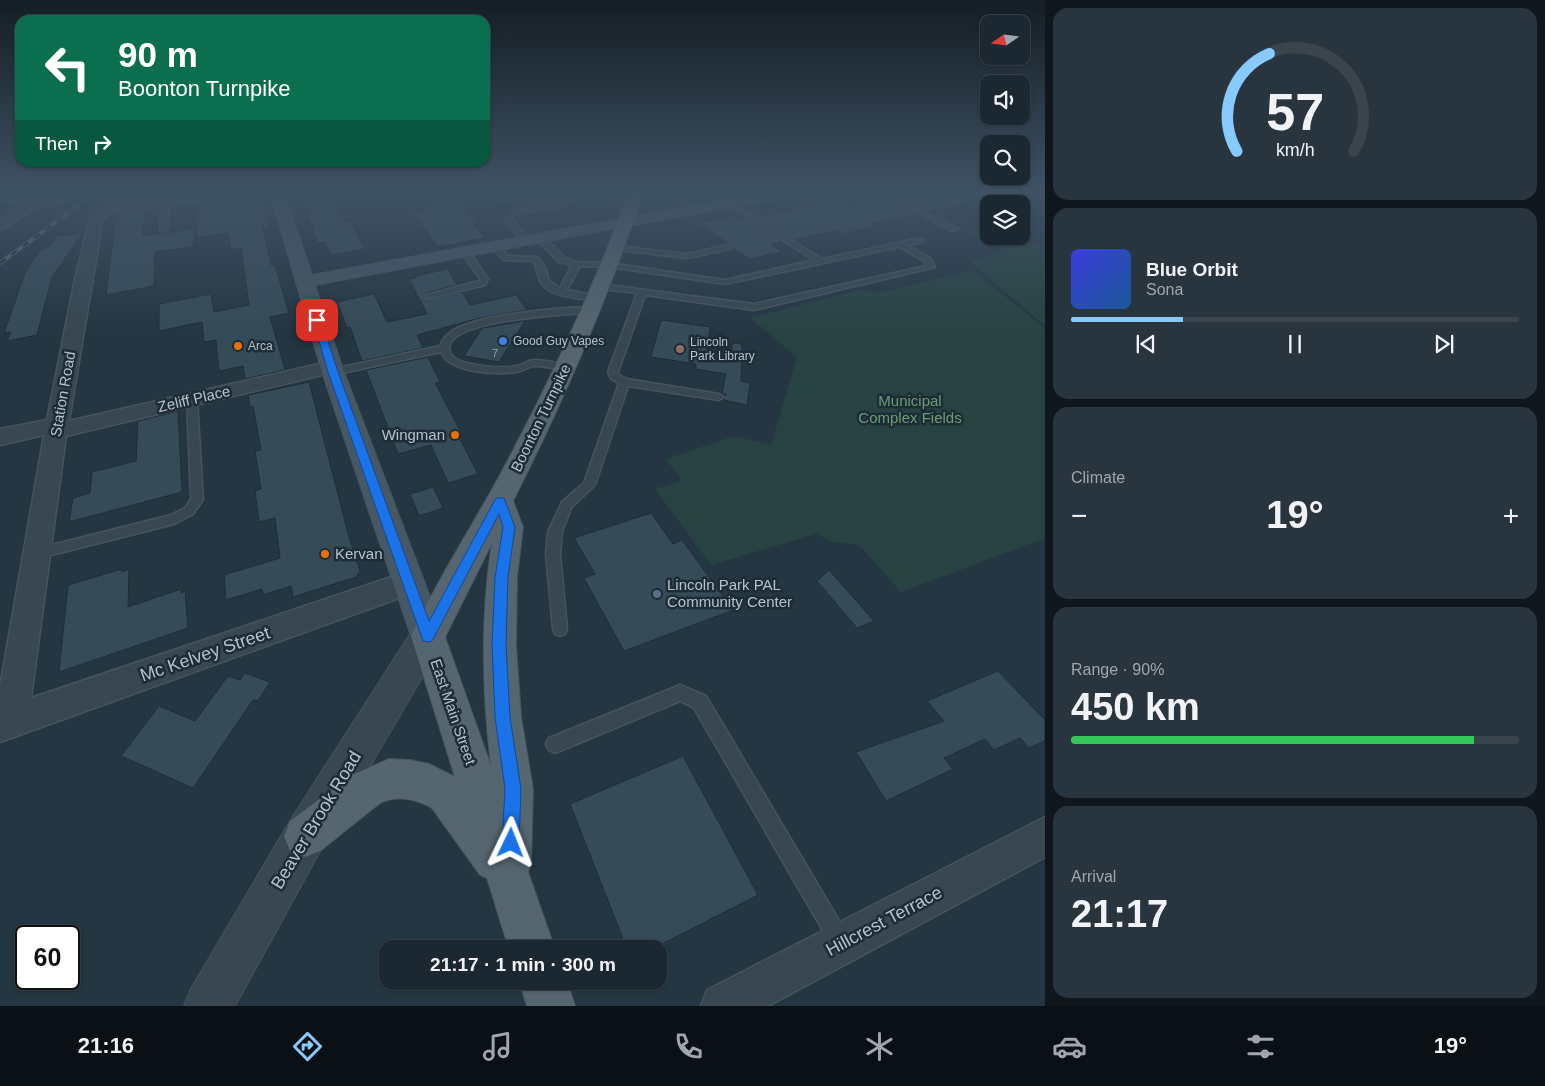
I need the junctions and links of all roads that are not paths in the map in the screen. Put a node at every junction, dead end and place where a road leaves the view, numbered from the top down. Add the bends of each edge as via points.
1 (91, 239) edge
2 (289, 239) edge
3 (533, 239) joint
4 (620, 239) edge
5 (786, 239) edge
6 (920, 240) dead end
7 (899, 244) junction
8 (495, 246) junction
9 (727, 247) dead end
10 (617, 248) junction
11 (465, 252) junction
12 (554, 254) junction
13 (535, 259) junction
14 (822, 262) junction
15 (577, 264) junction
16 (610, 265) junction
17 (304, 282) junction
18 (562, 292) junction
19 (642, 292) junction
20 (729, 292) junction
21 (429, 297) dead end
22 (596, 298) junction
23 (444, 348) junction
24 (565, 368) junction
25 (332, 370) junction
26 (624, 382) junction
27 (719, 396) dead end
28 (192, 400) junction
29 (58, 428) junction
30 (0, 437) edge
31 (500, 501) junction
32 (36, 554) junction
33 (409, 583) junction
34 (560, 629) dead end
35 (428, 636) junction
36 (6, 723) edge
37 (555, 744) dead end
38 (305, 836) junction
39 (1045, 836) edge
40 (510, 879) junction
41 (529, 940) edge
42 (841, 944) junction
43 (546, 990) edge
44 (208, 1006) edge
45 (551, 1006) edge
46 (723, 1006) edge

1 - 29 street, Station Road
2 - 17 main road, East Main Street
3 - 8 main road
3 - 12 lane
4 - 10 main road, Boonton Turnpike
5 - 14 lane
6 - 7 lane
7 - 14 lane
7 - 20 lane via 928,260 930,267 754,307
8 - 11 main road
8 - 13 lane via 506,258
9 - 10 lane via 687,256
10 - 16 main road, Boonton Turnpike
11 - 17 main road
11 - 21 lane via 482,274 482,283
12 - 13 lane
12 - 15 lane
13 - 18 lane via 542,269 544,281
14 - 20 lane
15 - 16 lane
15 - 18 lane
16 - 20 lane
16 - 22 main road, Boonton Turnpike
17 - 25 main road, East Main Street
18 - 22 lane
19 - 20 lane
19 - 22 lane
19 - 26 lane via 613,372 615,378
22 - 23 lane via 557,310 481,323 449,337
22 - 24 main road, Boonton Turnpike
23 - 24 lane via 450,360 462,365 516,369 533,363
23 - 25 lane
24 - 31 main road, Boonton Turnpike
25 - 28 street, Zeliff Place
25 - 33 main road, East Main Street
26 - 27 lane
26 - 34 lane via 589,485 566,505 555,532 553,554
28 - 29 street, Zeliff Place
28 - 32 lane via 197,500 188,511 174,519
29 - 30 street, Zeliff Place
29 - 32 street, Station Road
31 - 35 main road, Boonton Turnpike
31 - 40 main road via 509,527 499,618 502,717 513,789
32 - 36 street, Station Road
33 - 35 main road, East Main Street
33 - 36 street, Mc Kelvey Street
35 - 38 street, Beaver Brook Road
35 - 40 main road, East Main Street
37 - 42 lane via 680,693 700,702
38 - 40 main road via 366,789 389,779 430,784 446,794
38 - 44 street, Beaver Brook Road
39 - 42 street, Hillcrest Terrace
40 - 41 main road, East Main Street
42 - 46 street, Hillcrest Terrace
43 - 45 main road

